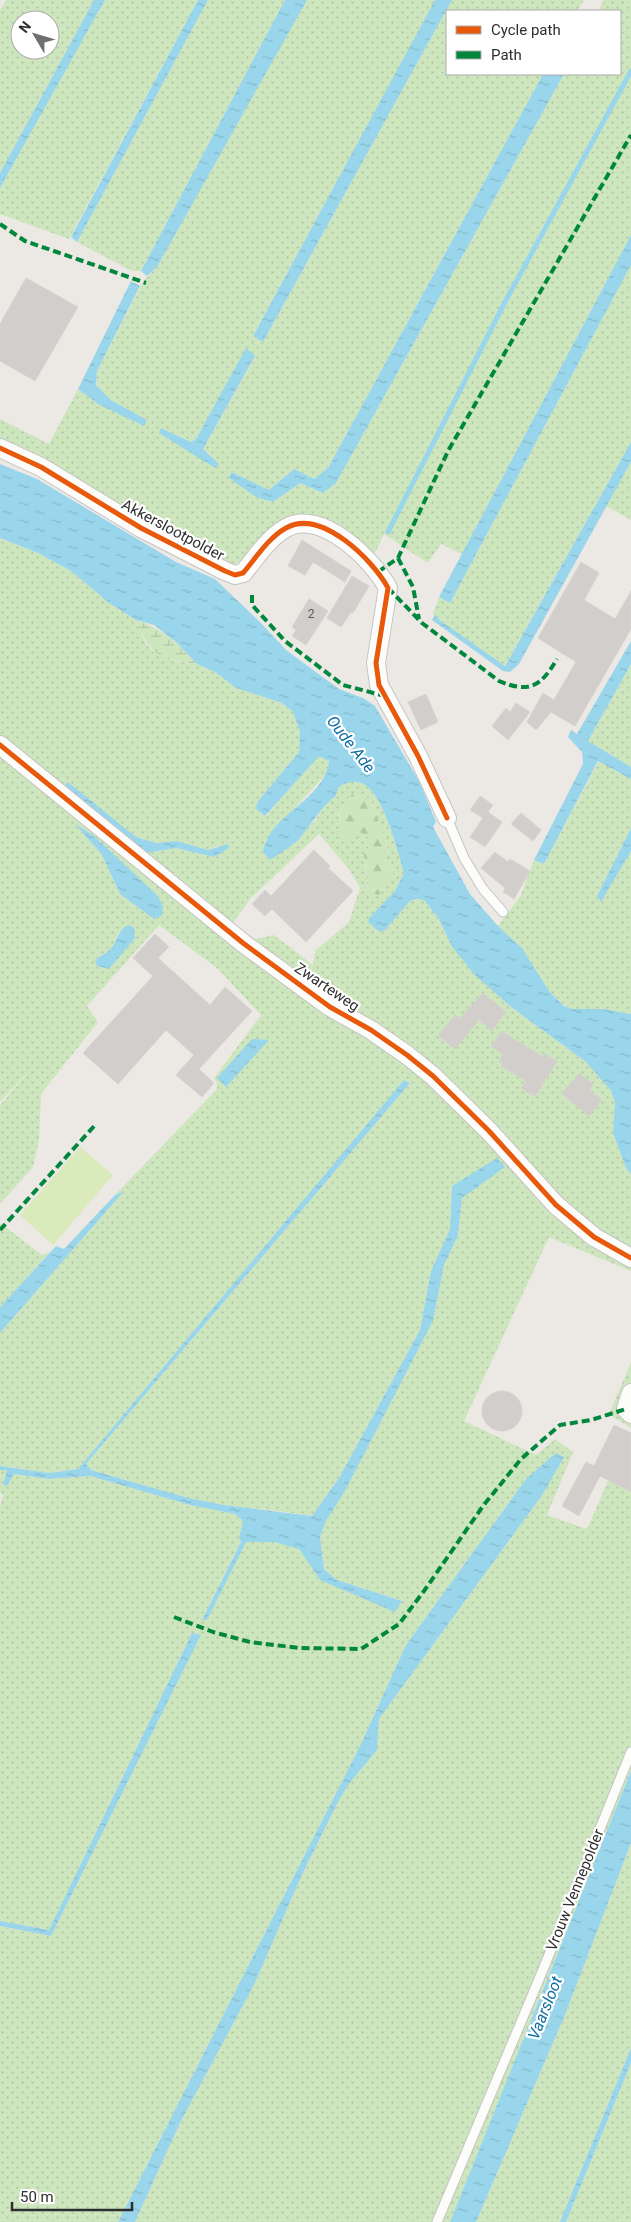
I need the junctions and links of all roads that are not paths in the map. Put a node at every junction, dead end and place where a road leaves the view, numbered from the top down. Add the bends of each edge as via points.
1 (0, 448) edge
2 (0, 745) edge
3 (447, 818) joint
4 (503, 912) dead end
5 (631, 1258) edge
6 (631, 1393) edge
7 (631, 1414) edge
8 (631, 1752) edge
9 (437, 2222) edge

1 - 3 street, Akkerslootpolder via 41,467 141,528 235,575 243,573 274,537 298,524 322,528 365,557 388,588 376,663 379,685
2 - 5 street, Zwarteweg via 243,943 330,1007 370,1030 433,1076 489,1131 556,1205 594,1237
3 - 4 lane, Akkerslootpolder via 464,858
6 - 7 street via 626,1409
8 - 9 lane, Vrouw Vennepolder

